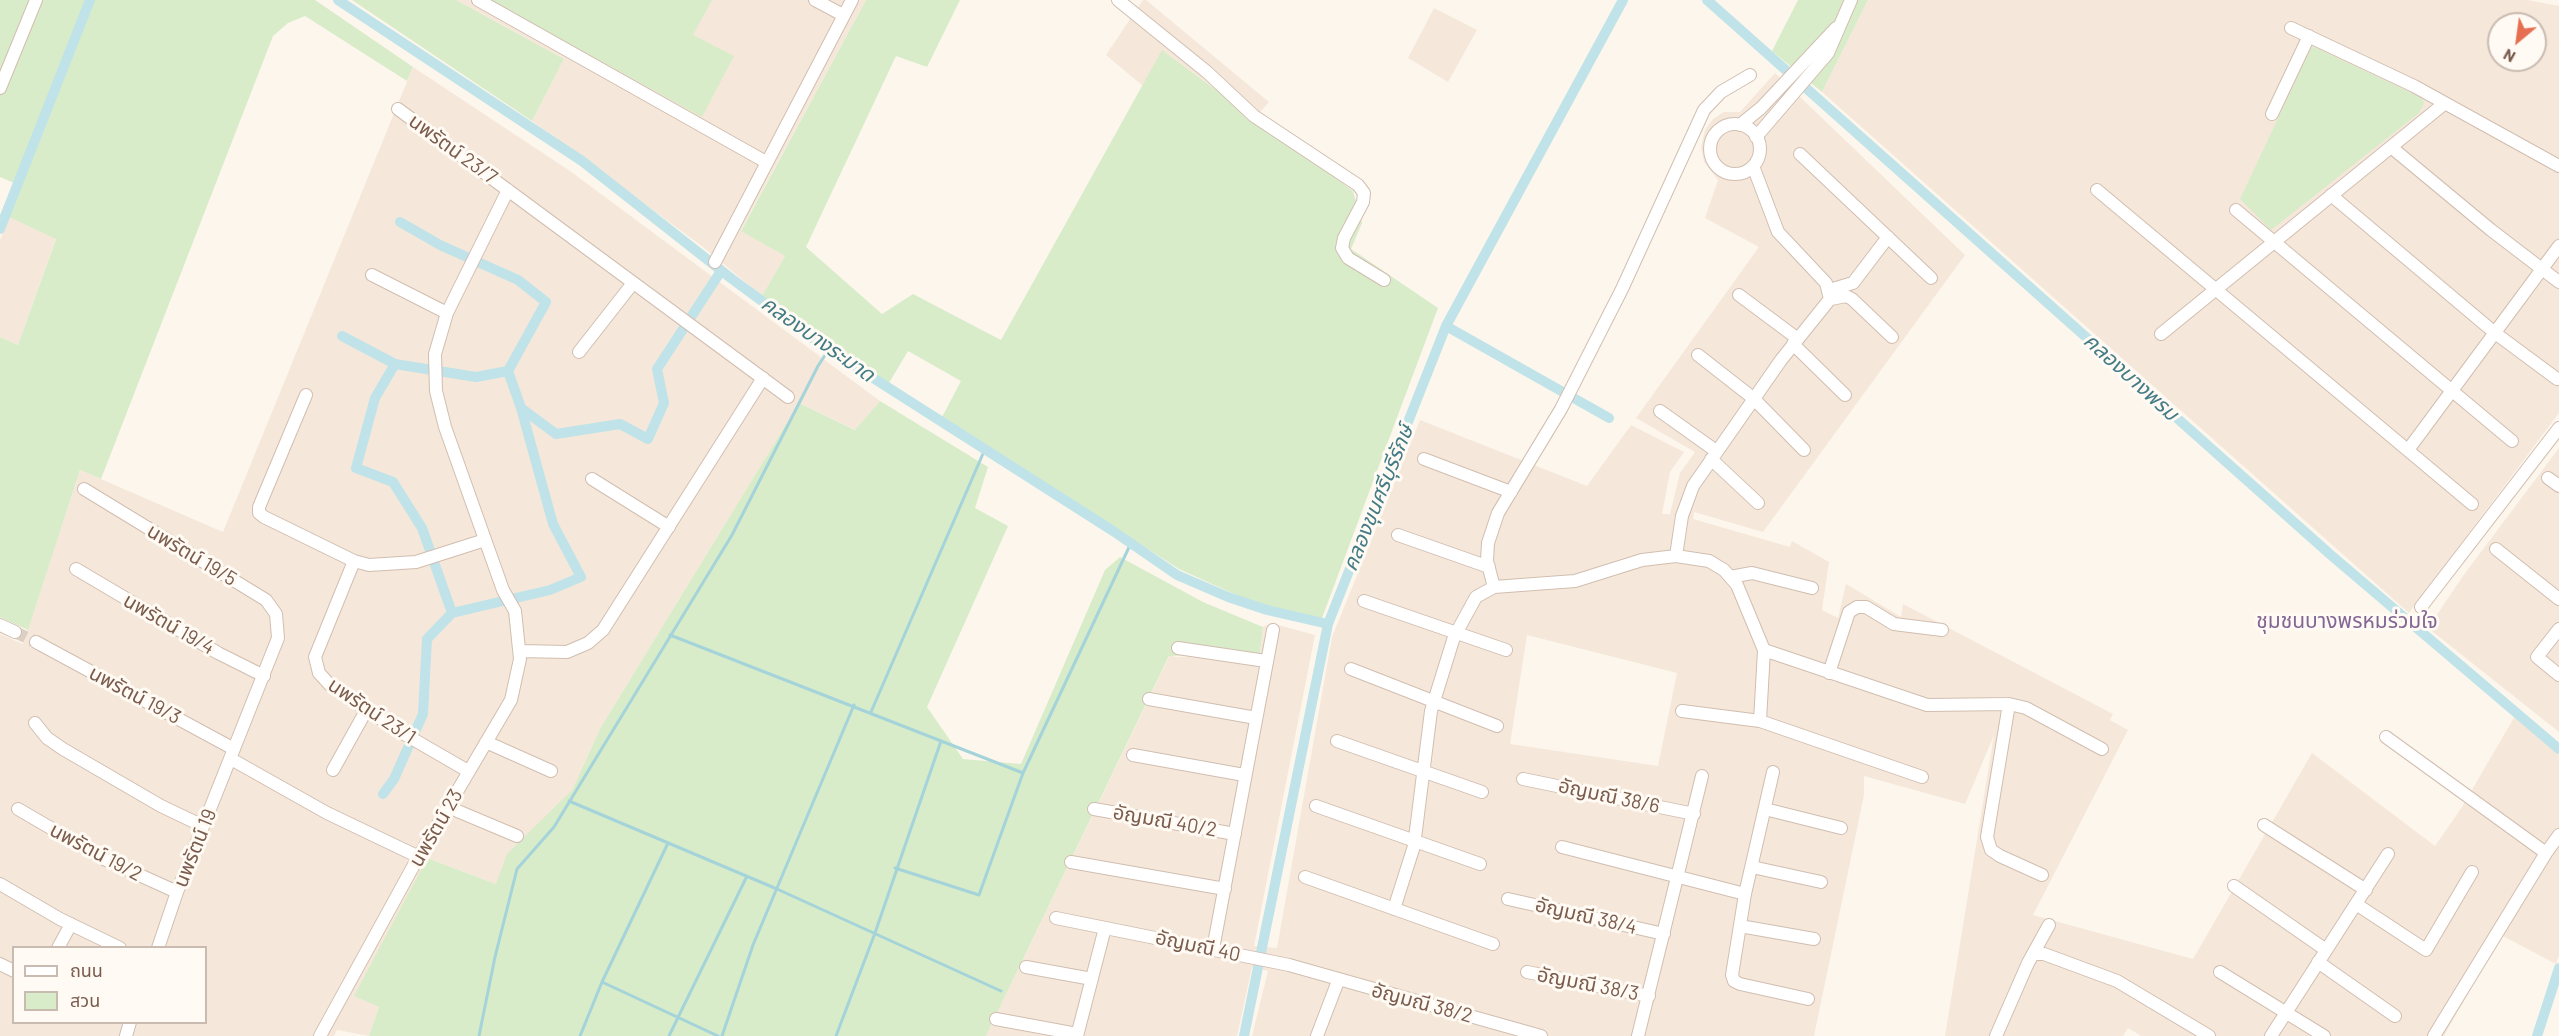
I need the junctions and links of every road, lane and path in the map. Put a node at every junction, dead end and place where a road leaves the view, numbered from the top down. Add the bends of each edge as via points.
1 (36, 0) edge
2 (478, 0) edge
3 (815, 0) edge
4 (852, 0) edge
5 (1120, 0) edge
6 (1851, 0) edge
7 (843, 15) junction
8 (2291, 28) dead end
9 (2309, 36) junction
10 (1824, 49) junction
11 (1750, 75) dead end
12 (0, 88) edge
13 (2445, 103) junction
14 (398, 109) dead end
15 (2272, 114) dead end
16 (1740, 125) junction
17 (1756, 137) junction
18 (2391, 147) junction
19 (1800, 154) dead end
20 (765, 162) junction
21 (1753, 166) junction
22 (2559, 166) edge
23 (508, 190) junction
24 (2097, 190) dead end
25 (2331, 195) junction
26 (2236, 210) dead end
27 (1888, 237) junction
28 (2274, 242) junction
29 (2559, 246) edge
30 (715, 262) dead end
31 (2542, 269) junction
32 (372, 275) dead end
33 (1931, 278) dead end
34 (1384, 280) dead end
35 (2559, 282) edge
36 (633, 283) junction
37 (2216, 290) junction
38 (1739, 295) dead end
39 (1830, 295) junction
40 (447, 313) junction
41 (2495, 333) junction
42 (2161, 334) dead end
43 (1892, 337) dead end
44 (1796, 341) junction
45 (579, 352) dead end
46 (1698, 355) dead end
47 (763, 378) junction
48 (2557, 379) dead end
49 (2452, 391) junction
50 (306, 395) dead end
51 (1845, 395) dead end
52 (788, 397) dead end
53 (1753, 398) junction
54 (1660, 411) dead end
55 (2559, 428) edge
56 (2512, 441) dead end
57 (1804, 450) dead end
58 (2408, 450) junction
59 (1714, 455) junction
60 (1424, 459) dead end
61 (2548, 478) dead end
62 (592, 479) dead end
63 (2559, 486) edge
64 (84, 489) dead end
65 (1511, 492) junction
66 (1758, 503) dead end
67 (2472, 504) dead end
68 (669, 526) junction
69 (1398, 535) dead end
70 (485, 540) junction
71 (2496, 549) dead end
72 (1676, 556) junction
73 (354, 561) junction
74 (1489, 567) junction
75 (76, 569) dead end
76 (1730, 577) junction
77 (1494, 587) junction
78 (1812, 588) dead end
79 (2559, 599) edge
80 (1364, 601) dead end
81 (2421, 608) dead end
82 (0, 625) edge
83 (2559, 629) edge
84 (1273, 630) dead end
85 (1942, 630) dead end
86 (15, 632) tunnel mouth
87 (1456, 633) junction
88 (278, 638) joint
89 (36, 642) tunnel mouth
90 (1179, 648) dead end
91 (1506, 650) dead end
92 (1764, 650) junction
93 (520, 651) junction
94 (1266, 661) junction
95 (1351, 669) dead end
96 (1829, 673) junction
97 (2559, 675) edge
98 (264, 676) junction
99 (1149, 699) dead end
100 (1434, 701) junction
101 (2009, 705) junction
102 (367, 710) junction
103 (1682, 711) dead end
104 (1256, 718) junction
105 (1760, 721) junction
106 (34, 723) dead end
107 (1497, 726) dead end
108 (2386, 737) dead end
109 (1336, 741) dead end
110 (486, 742) junction
111 (2102, 749) dead end
112 (232, 754) junction
113 (1132, 755) dead end
114 (333, 770) dead end
115 (468, 771) junction
116 (551, 771) dead end
117 (1423, 771) junction
118 (1773, 772) dead end
119 (1244, 775) junction
120 (1702, 776) dead end
121 (1922, 777) dead end
122 (1523, 779) dead end
123 (1482, 792) dead end
124 (1316, 806) dead end
125 (448, 807) junction
126 (18, 808) dead end
127 (1094, 809) dead end
128 (1764, 809) junction
129 (1694, 814) junction
130 (2264, 825) dead end
131 (203, 826) junction
132 (1841, 828) dead end
133 (1235, 834) junction
134 (2559, 835) edge
135 (517, 836) dead end
136 (1414, 841) junction
137 (1562, 847) dead end
138 (2547, 853) junction
139 (2388, 854) dead end
140 (419, 857) junction
141 (1071, 862) dead end
142 (1480, 864) dead end
143 (1752, 867) junction
144 (2472, 872) dead end
145 (1678, 875) junction
146 (2042, 875) dead end
147 (1305, 877) dead end
148 (1821, 882) dead end
149 (0, 884) edge
150 (2234, 886) dead end
151 (1225, 889) junction
152 (2366, 890) junction
153 (177, 892) junction
154 (1745, 894) junction
155 (1508, 899) dead end
156 (2356, 904) junction
157 (1394, 909) junction
158 (1056, 918) dead end
159 (71, 924) junction
160 (2049, 925) dead end
161 (1740, 927) junction
162 (1105, 928) junction
163 (1664, 934) junction
164 (1814, 939) dead end
165 (1493, 944) dead end
166 (59, 946) edge
167 (116, 946) edge
168 (159, 946) edge
169 (1219, 950) junction
170 (2326, 950) junction
171 (2034, 954) junction
172 (2318, 962) junction
173 (1026, 967) dead end
174 (1527, 972) dead end
175 (2220, 972) dead end
176 (1092, 979) junction
177 (1338, 981) junction
178 (1649, 996) junction
179 (1808, 999) dead end
180 (2286, 1013) junction
181 (2395, 1016) dead end
182 (996, 1019) dead end
183 (1077, 1035) edge
184 (320, 1036) edge
185 (1317, 1036) edge
186 (1541, 1036) edge
187 (1640, 1036) edge
188 (1996, 1036) edge
189 (2209, 1036) edge
190 (2271, 1036) edge
191 (2324, 1036) edge
192 (2433, 1036) edge

1 - 12 street
2 - 20 street
3 - 7 street
4 - 7 street
5 - 34 street via 1208,72 1254,116 1358,185 1364,193 1363,202 1342,248 1348,258
6 - 10 street
7 - 20 street
8 - 9 street
9 - 13 street
9 - 15 street
10 - 16 street
10 - 17 street
11 - 65 street via 1721,92 1704,110 1622,289 1560,409
13 - 18 street
13 - 22 street
14 - 23 street, นพรัตน์ 23/7
16 - 17 street
16 - 21 street via 1732,124 1717,132 1711,155 1714,163 1727,172 1743,172
17 - 21 street via 1760,149
18 - 25 street
18 - 31 street
19 - 27 street
20 - 30 street
21 - 39 street via 1778,232 1826,283
23 - 36 street, นพรัตน์ 23/7
23 - 40 street
24 - 37 street
25 - 28 street
25 - 41 street
26 - 28 street
27 - 33 street
27 - 39 street via 1853,283
28 - 37 street
28 - 49 street
29 - 31 street
31 - 35 street
31 - 41 street
32 - 40 street
36 - 45 street
36 - 47 street, นพรัตน์ 23/7
37 - 42 street
37 - 58 street
38 - 44 street
39 - 43 street via 1852,300
39 - 44 street
40 - 70 street via 435,354 436,391
41 - 48 street
41 - 49 street
44 - 51 street
44 - 53 street
46 - 53 street
47 - 52 street, นพรัตน์ 23/7
47 - 68 street
49 - 56 street
49 - 58 street
50 - 73 street via 259,513
53 - 57 street
53 - 59 street
54 - 59 street
55 - 81 street
58 - 67 street
59 - 66 street
59 - 72 street via 1693,486 1682,516
60 - 65 street
61 - 63 street
62 - 68 street
64 - 88 street, นพรัตน์ 19/5 via 266,600 276,614
65 - 74 street via 1498,513 1488,543
68 - 93 street via 603,630 588,643 567,652
69 - 74 street
70 - 73 street via 416,562 386,566
70 - 93 street, นพรัตน์ 23 via 515,611
71 - 79 street
72 - 76 street via 1708,561
72 - 77 street via 1642,560 1575,581
73 - 102 street, นพรัตน์ 23/1 via 315,657 319,673 330,685
74 - 77 street
75 - 98 street, นพรัตน์ 19/4
76 - 78 street via 1752,573
76 - 92 street
77 - 87 street via 1476,597
80 - 87 street
82 - 86 street
83 - 97 street via 2537,657
84 - 94 street
85 - 96 street via 1894,624 1866,607 1857,607 1849,612
87 - 91 street
87 - 100 street
88 - 98 street, นพรัตน์ 19
89 - 112 street, นพรัตน์ 19/3
90 - 94 street
92 - 96 street
92 - 105 street
93 - 110 street, นพรัตน์ 23 via 511,700
94 - 104 street
95 - 100 street
96 - 101 street via 1927,705
98 - 112 street, นพรัตน์ 19
99 - 104 street
100 - 107 street
100 - 117 street
101 - 111 street via 2026,708
101 - 146 street via 1987,837 1991,850
102 - 114 street
102 - 115 street, นพรัตน์ 23/1
103 - 105 street
104 - 119 street
105 - 121 street
106 - 131 street via 63,749
108 - 138 street
109 - 117 street
110 - 115 street, นพรัตน์ 23
110 - 116 street
112 - 131 street, นพรัตน์ 19
112 - 140 street, นพรัตน์ 19/3 via 327,813
113 - 119 street
115 - 125 street, นพรัตน์ 23
117 - 123 street
117 - 136 street
118 - 128 street
119 - 133 street
120 - 129 street
122 - 129 street, อัญมณี 38/6
124 - 136 street
125 - 135 street
125 - 140 street, นพรัตน์ 23
126 - 153 street, นพรัตน์ 19/2 via 104,859
127 - 133 street, อัญมณี 40/2
128 - 132 street
128 - 143 street
129 - 145 street
130 - 152 street
131 - 153 street, นพรัตน์ 19
133 - 151 street
134 - 138 street
136 - 142 street
136 - 157 street
137 - 145 street
138 - 192 street
139 - 152 street
140 - 184 street, นพรัตน์ 23
141 - 151 street
143 - 148 street
143 - 154 street
144 - 156 street via 2426,950
145 - 154 street
145 - 163 street
147 - 157 street
149 - 159 street
150 - 170 street
151 - 169 street
152 - 156 street
153 - 168 street, นพรัตน์ 19
154 - 161 street
155 - 163 street, อัญมณี 38/4
156 - 170 street
157 - 165 street
158 - 162 street, อัญมณี 40
159 - 166 street
159 - 167 street
160 - 171 street
161 - 164 street
161 - 179 street via 1734,981
162 - 169 street, อัญมณี 40
162 - 176 street
163 - 178 street
169 - 177 street, อัญมณี 40 via 1289,965
170 - 172 street
171 - 188 street
171 - 189 street via 2044,954 2117,981
172 - 180 street
172 - 181 street
173 - 176 street
174 - 178 street, อัญมณี 38/3
175 - 180 street
176 - 183 street
177 - 185 street
177 - 186 street, อัญมณี 38/2
178 - 187 street
180 - 190 street
180 - 191 street
182 - 183 street

